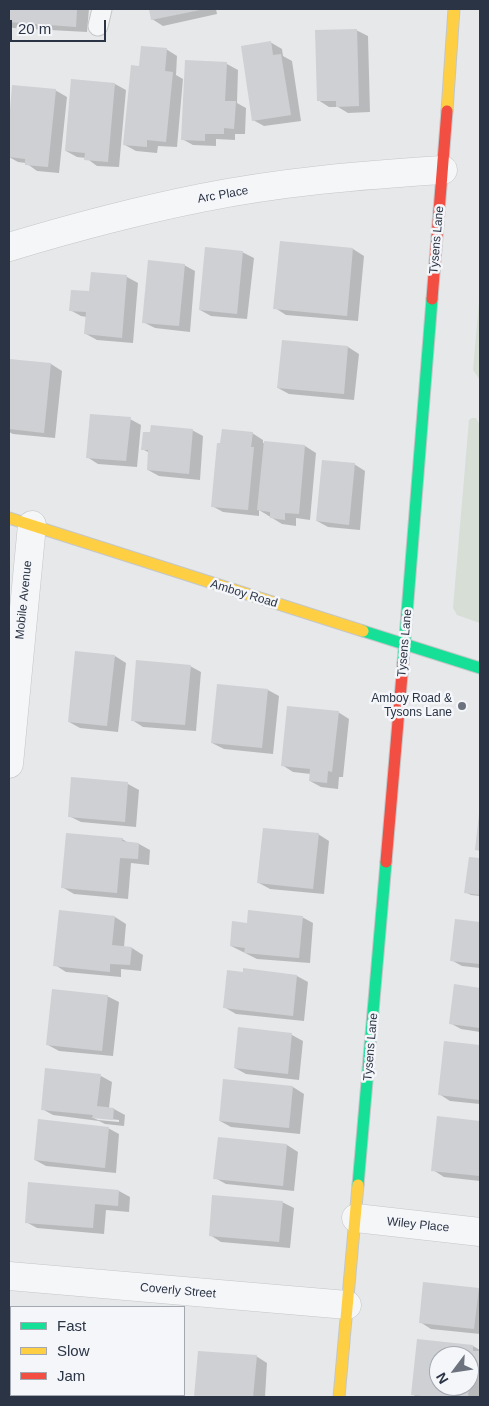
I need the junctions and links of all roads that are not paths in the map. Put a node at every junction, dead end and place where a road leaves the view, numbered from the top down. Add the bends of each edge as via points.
1 (454, 9) edge
2 (443, 170) junction
3 (9, 247) edge
4 (20, 522) edge
5 (405, 643) junction
6 (480, 668) edge
7 (9, 764) edge
8 (356, 1218) junction
9 (480, 1232) edge
10 (9, 1276) edge
11 (347, 1305) junction
12 (339, 1397) edge

1 - 2 street, Tysens Lane
2 - 3 street, Arc Place via 296,183 201,198 90,223
2 - 5 street, Tysens Lane
4 - 5 street, Amboy Road
4 - 7 street, Mobile Avenue
5 - 6 street, Amboy Road
5 - 8 street, Tysens Lane
8 - 9 street, Wiley Place
8 - 11 street, Tysens Lane
10 - 11 street, Coverly Street
11 - 12 street, Tysens Lane

